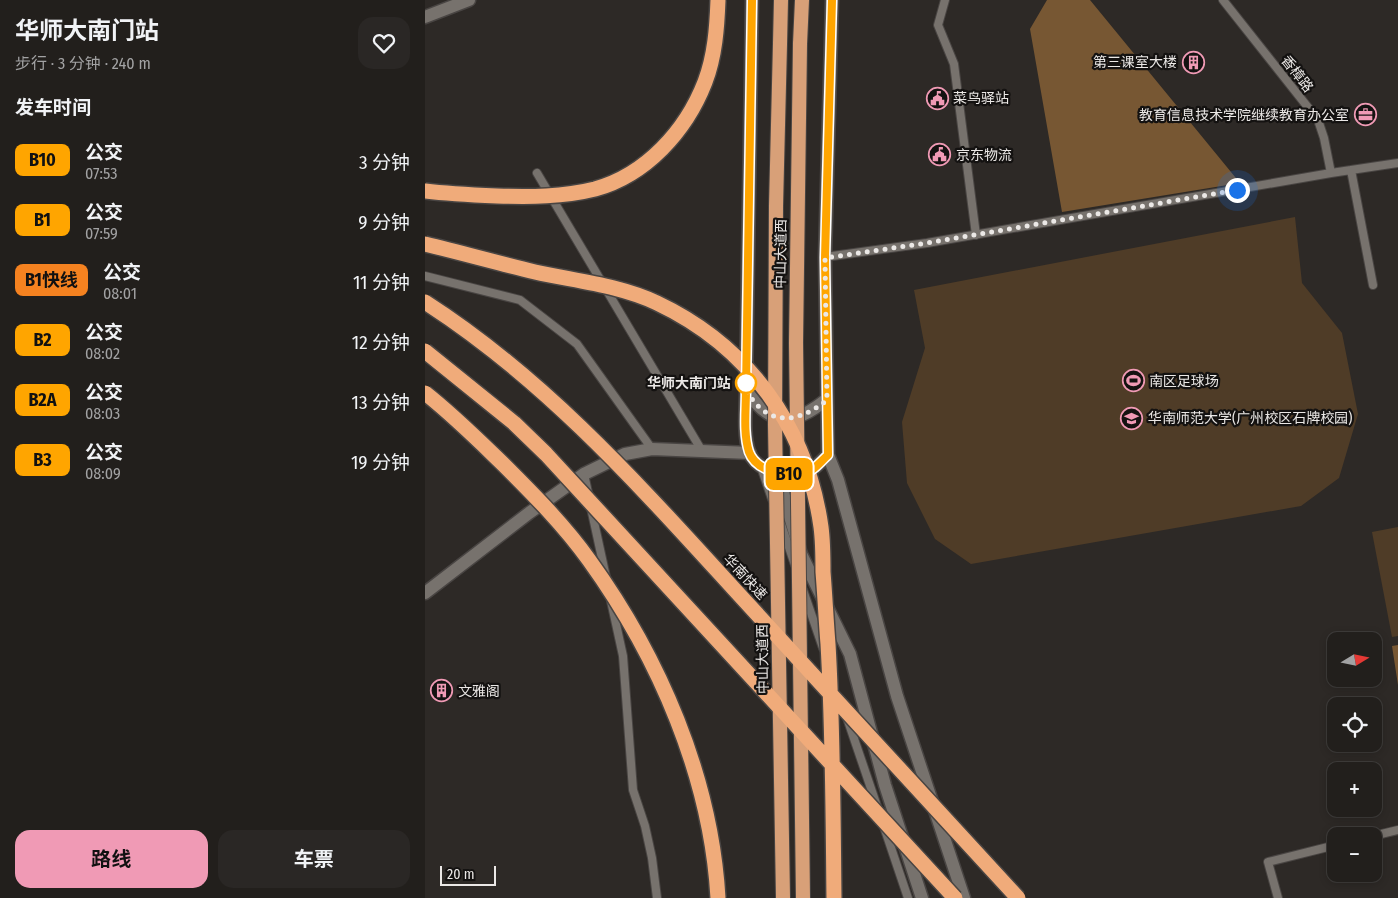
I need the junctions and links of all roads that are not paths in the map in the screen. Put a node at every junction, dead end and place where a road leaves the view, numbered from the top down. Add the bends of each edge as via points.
1 (469, 0) edge
2 (719, 0) edge
3 (752, 0) edge
4 (781, 0) edge
5 (801, 0) edge
6 (831, 0) edge
7 (945, 0) edge
8 (1223, 0) edge
9 (425, 17) edge
10 (1398, 163) edge
11 (1351, 170) junction
12 (537, 173) dead end
13 (1331, 173) junction
14 (425, 191) edge
15 (975, 235) junction
16 (425, 244) edge
17 (825, 258) junction
18 (425, 276) edge
19 (1373, 285) dead end
20 (425, 302) edge
21 (425, 351) edge
22 (746, 390) junction
23 (425, 393) edge
24 (827, 400) junction
25 (651, 448) junction
26 (702, 451) junction
27 (750, 453) junction
28 (828, 455) junction
29 (761, 467) junction
30 (780, 473) junction
31 (584, 474) junction
32 (425, 592) edge
33 (1398, 830) edge
34 (1382, 834) edge
35 (1327, 847) edge
36 (657, 898) edge
37 (718, 898) edge
38 (783, 898) edge
39 (803, 898) edge
40 (834, 898) edge
41 (908, 898) edge
42 (922, 898) edge
43 (955, 898) edge
44 (964, 898) edge
45 (1018, 898) edge
46 (1278, 898) edge

1 - 9 main road
2 - 14 highway, bridge via 711,60 697,101 674,136 631,174 595,188 554,196
3 - 22 main road
4 - 38 highway, 中山大道西, bridge via 775,425
5 - 39 highway, 中山大道西, bridge via 796,343
6 - 17 main road
7 - 15 lane via 938,25 954,64
8 - 13 lane, 香樟路 via 1318,120
10 - 11 lane
11 - 13 lane
11 - 19 lane
12 - 26 lane
13 - 15 lane
15 - 17 lane
16 - 40 highway, bridge via 609,287 655,302 700,326 724,344 753,374 781,412 812,480 821,528 829,668
17 - 24 main road
18 - 25 lane via 520,300 577,344
20 - 45 highway, 华南快速, bridge via 514,366 591,436
21 - 43 highway, bridge via 514,423 546,454
22 - 24 main road via 764,412 784,419 815,410
22 - 27 main road
23 - 37 highway, bridge via 460,422 549,511 589,559 638,638 692,757 714,855
24 - 28 main road
25 - 26 main road
25 - 31 main road via 625,454
26 - 27 main road
27 - 29 main road
28 - 30 main road via 804,474
28 - 44 main road via 838,480 897,696
29 - 30 main road
29 - 41 lane
30 - 42 main road via 801,554 850,654 885,785
31 - 32 main road
31 - 36 lane via 623,656 633,790 647,834
33 - 34 lane
35 - 46 lane via 1268,862

